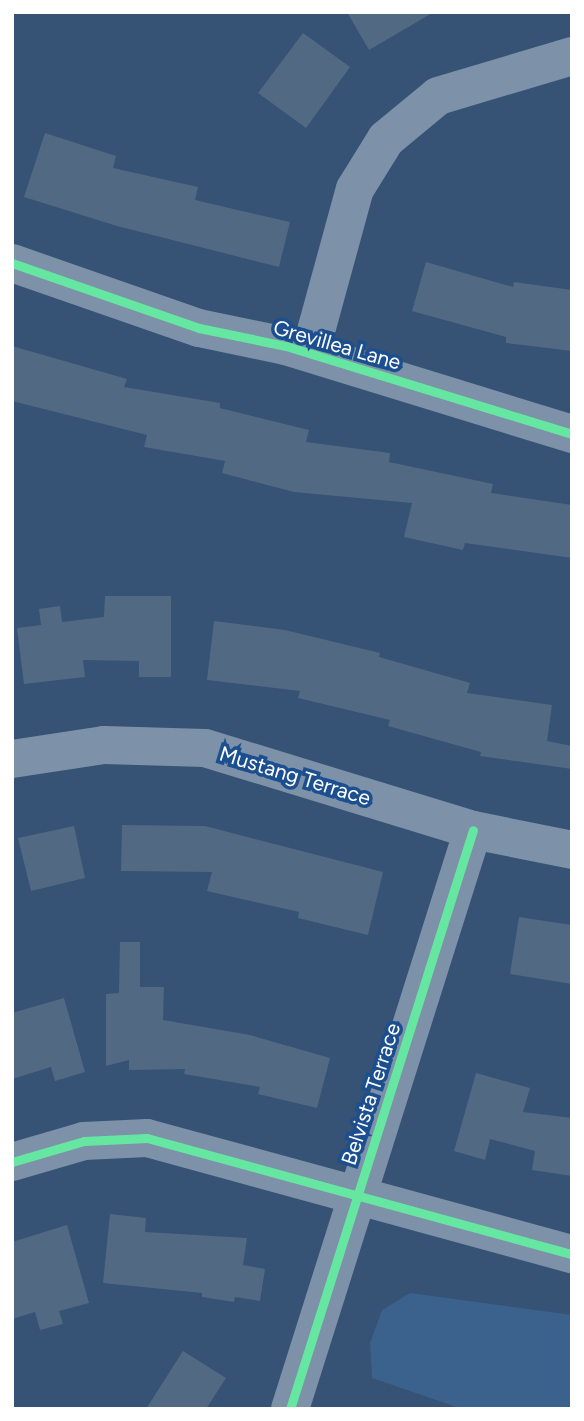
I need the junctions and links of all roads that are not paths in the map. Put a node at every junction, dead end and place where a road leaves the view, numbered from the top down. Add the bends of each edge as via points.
1 (572, 56) edge
2 (12, 263) edge
3 (310, 353) junction
4 (572, 434) edge
5 (12, 759) edge
6 (472, 830) junction
7 (572, 850) edge
8 (12, 1162) edge
9 (356, 1198) junction
10 (572, 1254) edge
11 (290, 1409) edge

1 - 3 street via 438,96 386,139 355,189
2 - 3 street, Grevillea Lane via 199,328
3 - 4 street, Grevillea Lane
5 - 6 street, Mustang Terrace via 104,746 205,748
6 - 7 street, Mustang Terrace
6 - 9 street, Belvista Terrace
8 - 9 street via 84,1141 147,1138
9 - 10 street
9 - 11 street, Belvista Terrace

